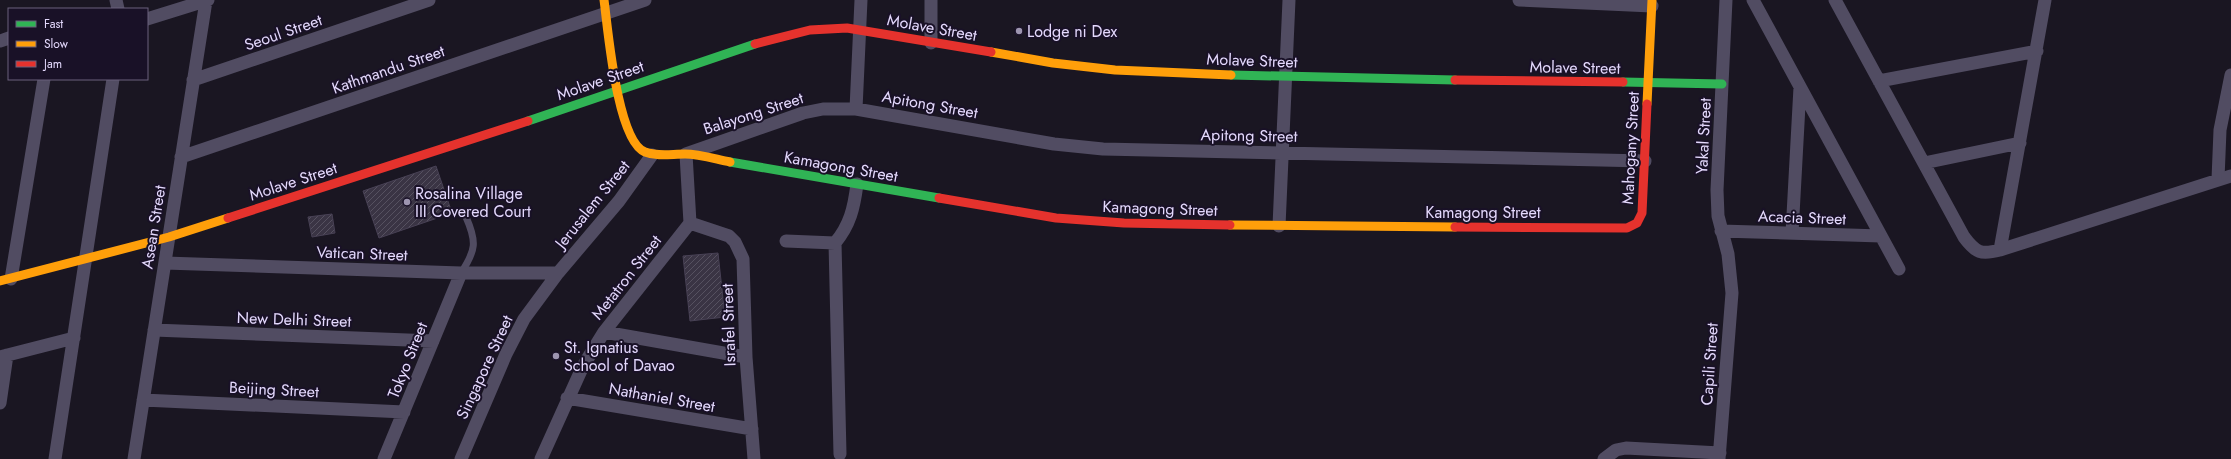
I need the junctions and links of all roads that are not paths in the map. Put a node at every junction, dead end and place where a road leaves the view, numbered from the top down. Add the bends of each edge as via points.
1 (207, 0) edge
2 (429, 0) edge
3 (604, 0) edge
4 (645, 0) edge
5 (861, 0) edge
6 (931, 0) edge
7 (1289, 0) edge
8 (1519, 0) edge
9 (1726, 0) edge
10 (1753, 0) edge
11 (1836, 0) edge
12 (2045, 0) edge
13 (1580, 1) edge
14 (1652, 3) edge
15 (606, 13) junction
16 (148, 19) edge
17 (860, 29) junction
18 (931, 43) junction
19 (2037, 51) junction
20 (2231, 75) edge
21 (1286, 77) junction
22 (44, 80) edge
23 (112, 80) edge
24 (193, 80) junction
25 (1879, 81) junction
26 (1648, 83) junction
27 (1722, 84) junction
28 (1800, 86) junction
29 (618, 89) junction
30 (856, 109) junction
31 (2020, 143) junction
32 (1283, 153) junction
33 (686, 154) junction
34 (652, 155) junction
35 (182, 157) junction
36 (1645, 160) junction
37 (1924, 163) junction
38 (2231, 176) edge
39 (2218, 179) junction
40 (857, 184) junction
41 (466, 217) dead end
42 (690, 223) junction
43 (1637, 223) joint
44 (1279, 226) junction
45 (1721, 231) junction
46 (1792, 233) junction
47 (1881, 236) junction
48 (169, 237) junction
49 (786, 241) dead end
50 (835, 243) junction
51 (2000, 250) junction
52 (86, 259) junction
53 (165, 263) junction
54 (1899, 269) dead end
55 (1731, 272) joint
56 (461, 273) junction
57 (558, 273) junction
58 (5, 280) edge
59 (154, 330) junction
60 (604, 332) junction
61 (74, 338) junction
62 (433, 341) junction
63 (4, 356) edge
64 (746, 357) junction
65 (567, 398) junction
66 (143, 400) junction
67 (0, 403) edge
68 (404, 412) junction
69 (752, 429) junction
70 (840, 454) dead end
71 (1719, 456) edge
72 (55, 459) edge
73 (134, 459) edge
74 (384, 459) edge
75 (461, 459) edge
76 (541, 459) edge
77 (754, 459) edge
78 (1604, 459) edge

1 - 16 street
1 - 24 street, Asean Street
2 - 24 street, Seoul Street
3 - 15 street
4 - 15 street, Kathmandu Street
5 - 17 street
6 - 18 street
7 - 21 street
8 - 13 street
9 - 27 street, Yakal Street
10 - 28 street
11 - 25 street
12 - 19 street
13 - 14 street
14 - 26 street, Mahogany Street
15 - 29 street
15 - 35 street, Kathmandu Street
17 - 18 street, Molave Street
17 - 29 street, Molave Street via 837,26 782,35
17 - 30 street
18 - 21 street, Molave Street via 1084,67
19 - 25 street
19 - 31 street
20 - 39 street via 2220,130
21 - 26 street, Molave Street
21 - 32 street
22 - 58 street
23 - 52 street
24 - 35 street, Asean Street
25 - 37 street
26 - 27 street, Molave Street
26 - 36 street, Mahogany Street
27 - 45 street, Yakal Street via 1717,190
28 - 46 street
28 - 47 street
29 - 34 street via 624,122 630,135 639,149
29 - 48 street, Molave Street via 438,151
30 - 32 street, Apitong Street via 1079,147
30 - 33 street, Balayong Street via 823,109 803,113
31 - 37 street
31 - 51 street
32 - 36 street, Apitong Street
32 - 44 street
33 - 34 street, Kamagong Street
33 - 40 street, Kamagong Street
33 - 42 street
34 - 57 street, Jerusalem Street via 619,201
35 - 48 street, Asean Street
36 - 43 street, Mahogany Street via 1642,213
37 - 51 street via 1971,246 1978,252 1987,254
38 - 39 street
39 - 51 street
40 - 44 street, Kamagong Street via 1082,221
40 - 50 street via 855,206 849,225
41 - 56 lane via 474,236 474,249
42 - 60 street, Metatron Street
42 - 64 street, Israfel Street via 729,236 741,251
43 - 44 street, Kamagong Street via 1627,228
45 - 46 street, Acacia Street
45 - 55 street, Yakal Street
46 - 47 street, Acacia Street
47 - 54 street
48 - 52 street, Molave Street
48 - 53 street, Asean Street
49 - 50 street
50 - 70 street
52 - 58 street, Molave Street
52 - 61 street
53 - 56 street, Vatican Street
53 - 59 street, Asean Street
55 - 71 street, Capili Street via 1732,293
56 - 57 street, Vatican Street
56 - 62 street, Tokyo Street
57 - 75 street, Singapore Street via 524,319 506,354
59 - 62 street, New Delhi Street
59 - 66 street, Asean Street
60 - 64 street
60 - 65 street, Metatron Street
61 - 63 street
61 - 72 street
62 - 68 street, Tokyo Street
63 - 67 street
64 - 69 street, Israfel Street
65 - 69 street, Nathaniel Street
65 - 76 street, Metatron Street
66 - 68 street, Beijing Street
66 - 73 street, Asean Street
68 - 74 street, Tokyo Street
69 - 77 street, Israfel Street
71 - 78 street via 1626,448 1616,450

